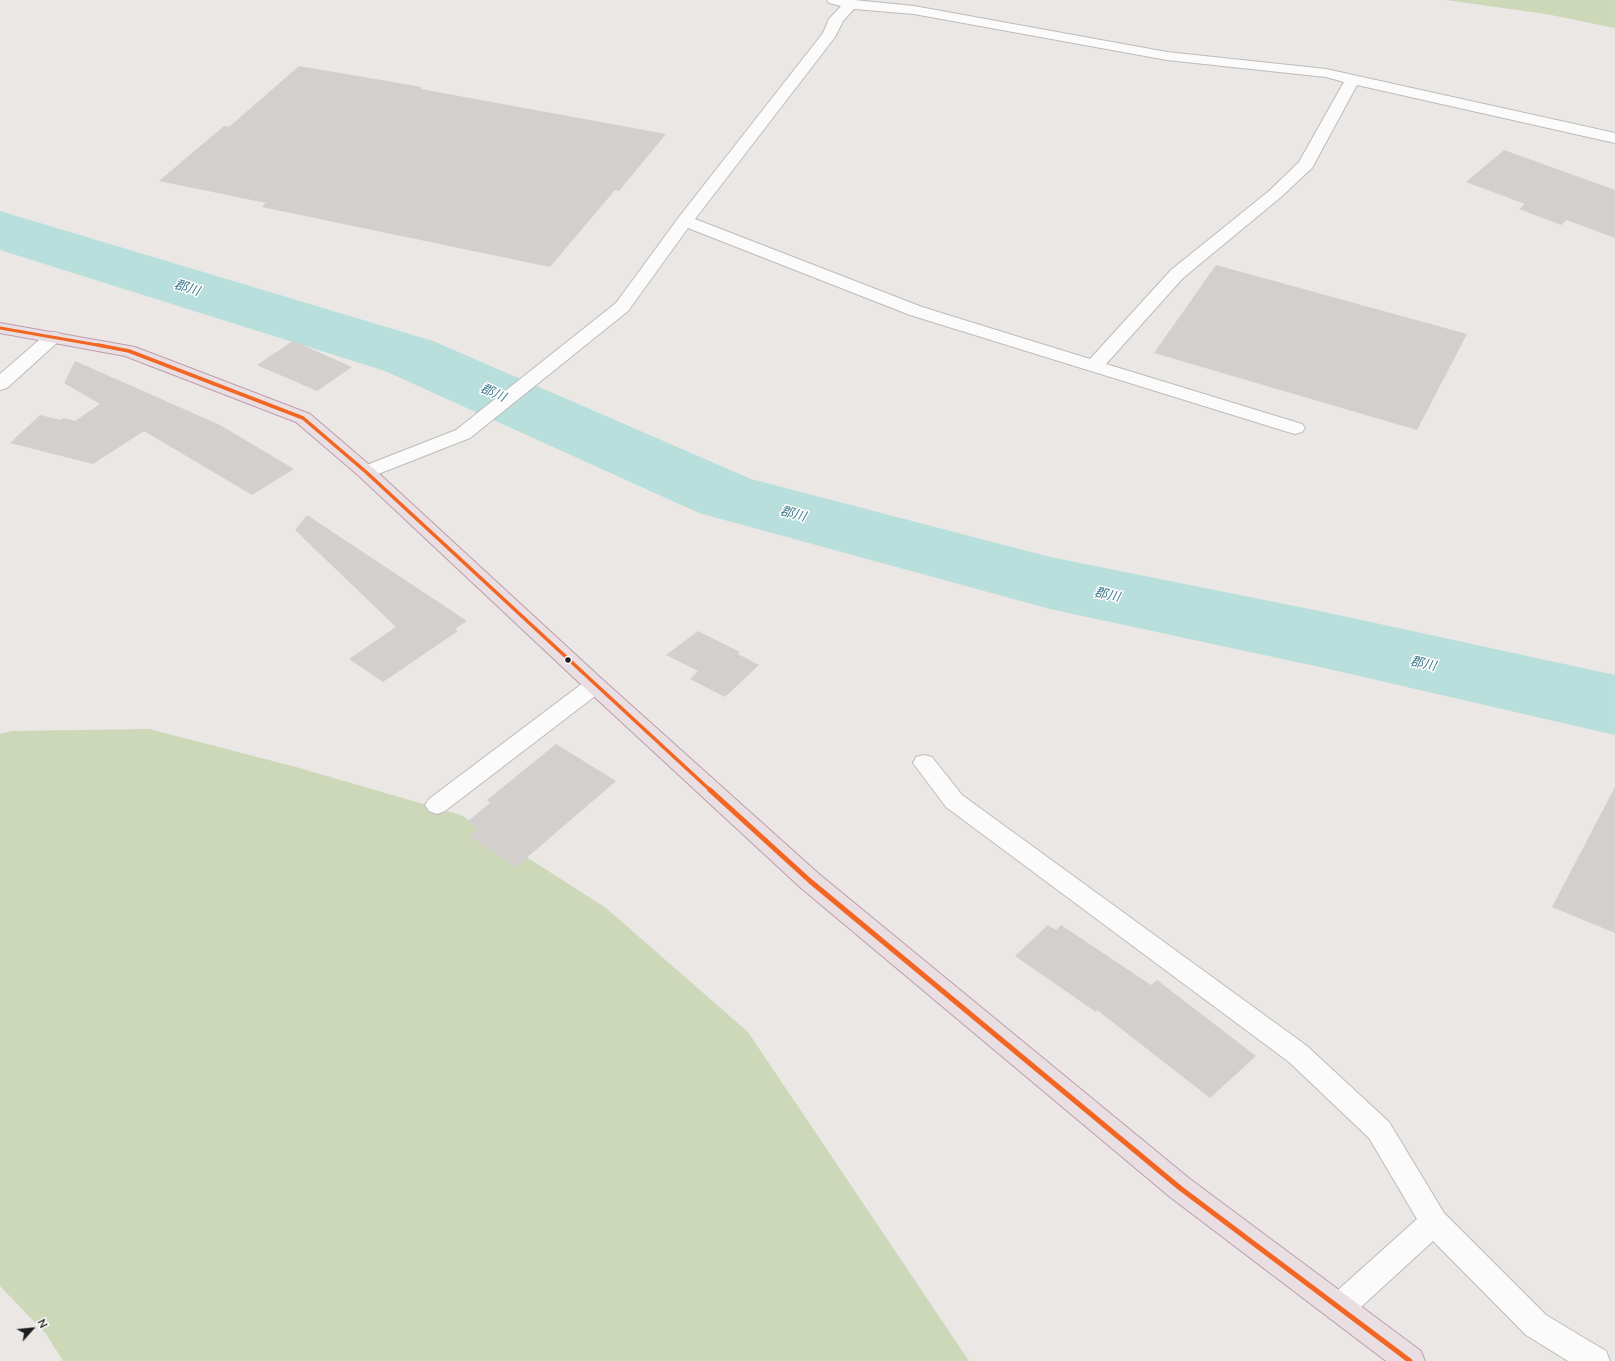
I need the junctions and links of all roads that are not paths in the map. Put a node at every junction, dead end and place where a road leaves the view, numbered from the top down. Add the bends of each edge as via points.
1 (834, 0) edge
2 (851, 4) junction
3 (1353, 79) junction
4 (1615, 138) edge
5 (685, 221) junction
6 (0, 328) edge
7 (52, 337) junction
8 (1094, 366) junction
9 (0, 384) edge
10 (1295, 428) dead end
11 (366, 472) junction
12 (594, 686) junction
13 (924, 763) dead end
14 (437, 805) dead end
15 (1434, 1222) junction
16 (1339, 1308) junction
17 (1410, 1361) edge
18 (1595, 1361) edge

1 - 2 street
2 - 3 street via 914,10 1168,56 1326,73
2 - 5 street via 836,19 830,34
3 - 4 street
3 - 8 street via 1306,165 1275,194 1177,274
5 - 8 street via 916,311
5 - 11 street via 622,307 463,434
6 - 7 highway
7 - 9 street
7 - 11 highway via 129,350 303,418
8 - 10 street
11 - 12 highway
12 - 14 street
12 - 16 highway via 810,881 1180,1188
13 - 15 street via 954,801 1298,1054 1379,1130
15 - 16 street
15 - 18 street via 1536,1325
16 - 17 highway

